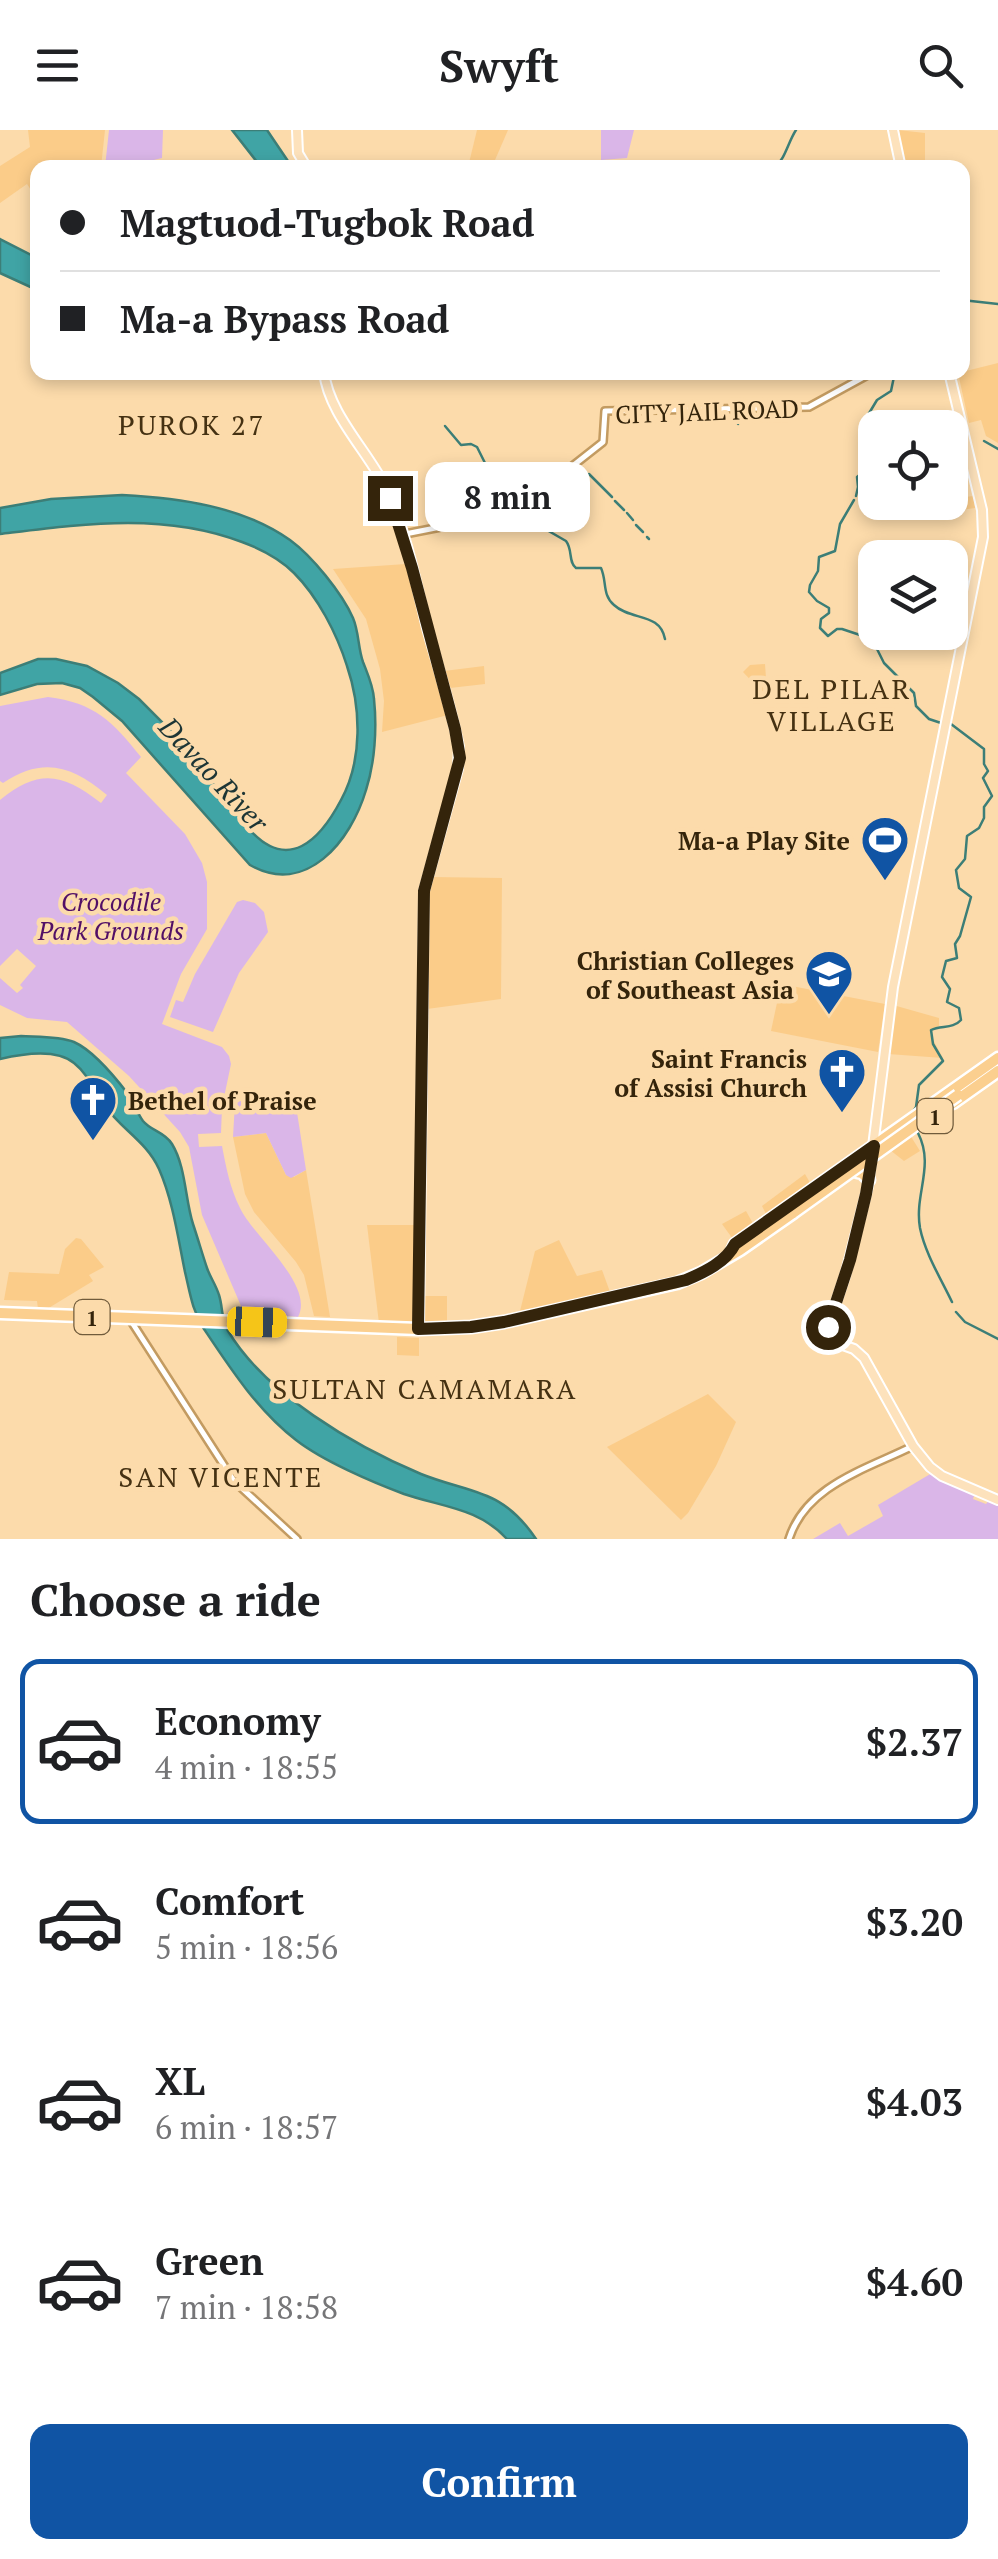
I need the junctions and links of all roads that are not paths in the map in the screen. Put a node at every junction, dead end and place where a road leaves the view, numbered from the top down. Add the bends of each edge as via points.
1 (298, 130) edge
2 (892, 130) edge
3 (302, 160) edge
4 (900, 160) edge
5 (326, 380) edge
6 (858, 380) edge
7 (951, 380) edge
8 (402, 534) junction
9 (998, 1064) edge
10 (954, 1096) junction
11 (889, 1142) junction
12 (874, 1146) junction
13 (857, 1167) junction
14 (868, 1180) joint
15 (795, 1208) junction
16 (0, 1313) edge
17 (129, 1318) junction
18 (418, 1329) junction
19 (913, 1446) junction
20 (998, 1500) edge
21 (297, 1539) edge
22 (789, 1539) edge

1 - 3 main road
2 - 4 main road
5 - 8 main road via 382,481
6 - 8 street, CITY JAIL ROAD via 809,408 604,411 602,442 570,468 480,518
7 - 12 main road via 984,537 893,987
8 - 18 main road via 460,758 424,891
9 - 10 highway, 1
10 - 11 highway, 1
10 - 15 highway, 1, bridge
11 - 12 highway, 1
11 - 13 highway, 1
12 - 13 highway, 1
13 - 14 highway
13 - 15 highway, 1
14 - 19 main road via 828,1334 864,1358
15 - 18 highway, 1 via 740,1250 664,1286 494,1324
16 - 17 highway, 1
17 - 18 highway, 1
17 - 21 street via 234,1481
19 - 20 main road via 942,1476
19 - 22 street via 821,1493

